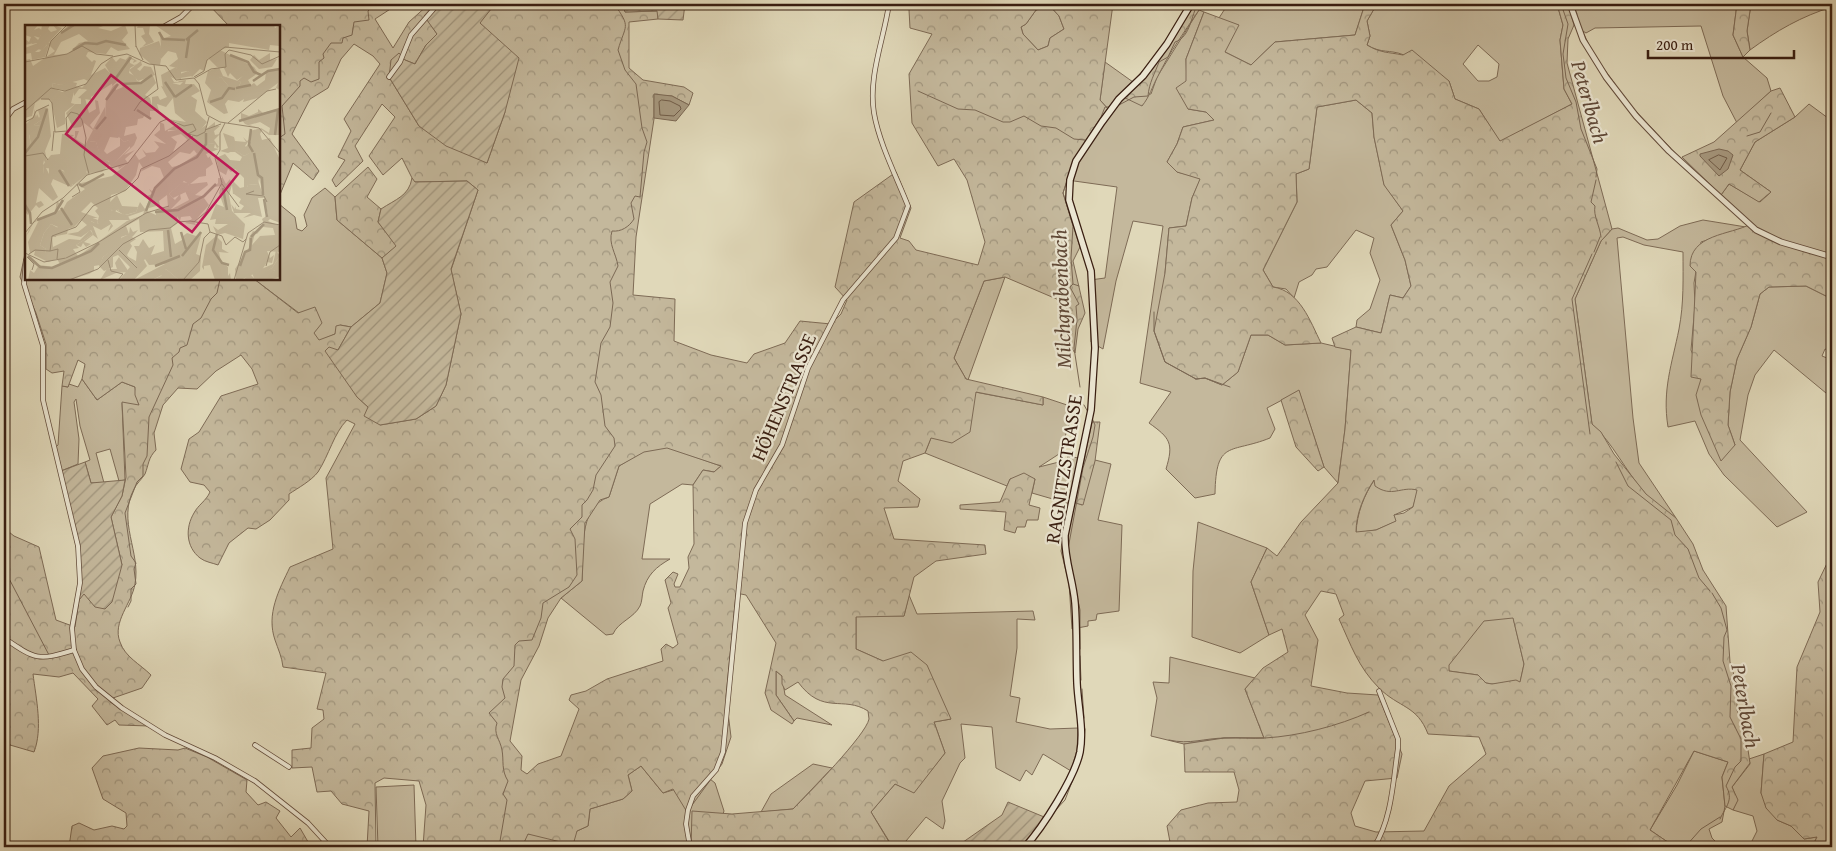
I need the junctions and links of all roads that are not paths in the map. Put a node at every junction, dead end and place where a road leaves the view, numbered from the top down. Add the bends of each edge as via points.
1 (194, 4) edge
2 (438, 4) edge
3 (889, 4) edge
4 (1570, 4) edge
5 (1189, 5) edge
6 (167, 25) edge
7 (389, 76) dead end
8 (25, 102) edge
9 (4, 121) edge
10 (1832, 257) edge
11 (25, 272) edge
12 (4, 638) edge
13 (74, 650) junction
14 (1379, 691) dead end
15 (255, 745) dead end
16 (289, 767) dead end
17 (330, 847) edge
18 (690, 847) edge
19 (1025, 847) edge
20 (1374, 847) edge

1 - 6 street
2 - 7 street via 411,35 400,62
3 - 18 street, HÖHENSTRASSE via 874,84 874,113 908,206 896,238 843,300 808,368 782,446 756,490 745,523 723,752 716,770 693,796 688,810 686,824
4 - 10 street via 1583,40 1606,77 1636,116 1670,151 1756,230 1781,242
5 - 19 main road, RAGNITZSTRASSE via 1168,44 1118,99 1102,122 1076,161 1070,180 1069,200 1091,271 1095,332 1091,410 1064,551 1075,602 1080,752 1061,795
8 - 9 street via 12,109
11 - 13 street via 24,284 43,346 43,400 78,546 80,571 72,628
12 - 13 street via 39,658
13 - 17 street via 82,669 109,699 165,735 216,758 255,781 311,826
14 - 20 street via 1398,739 1398,748 1390,804
15 - 16 street

